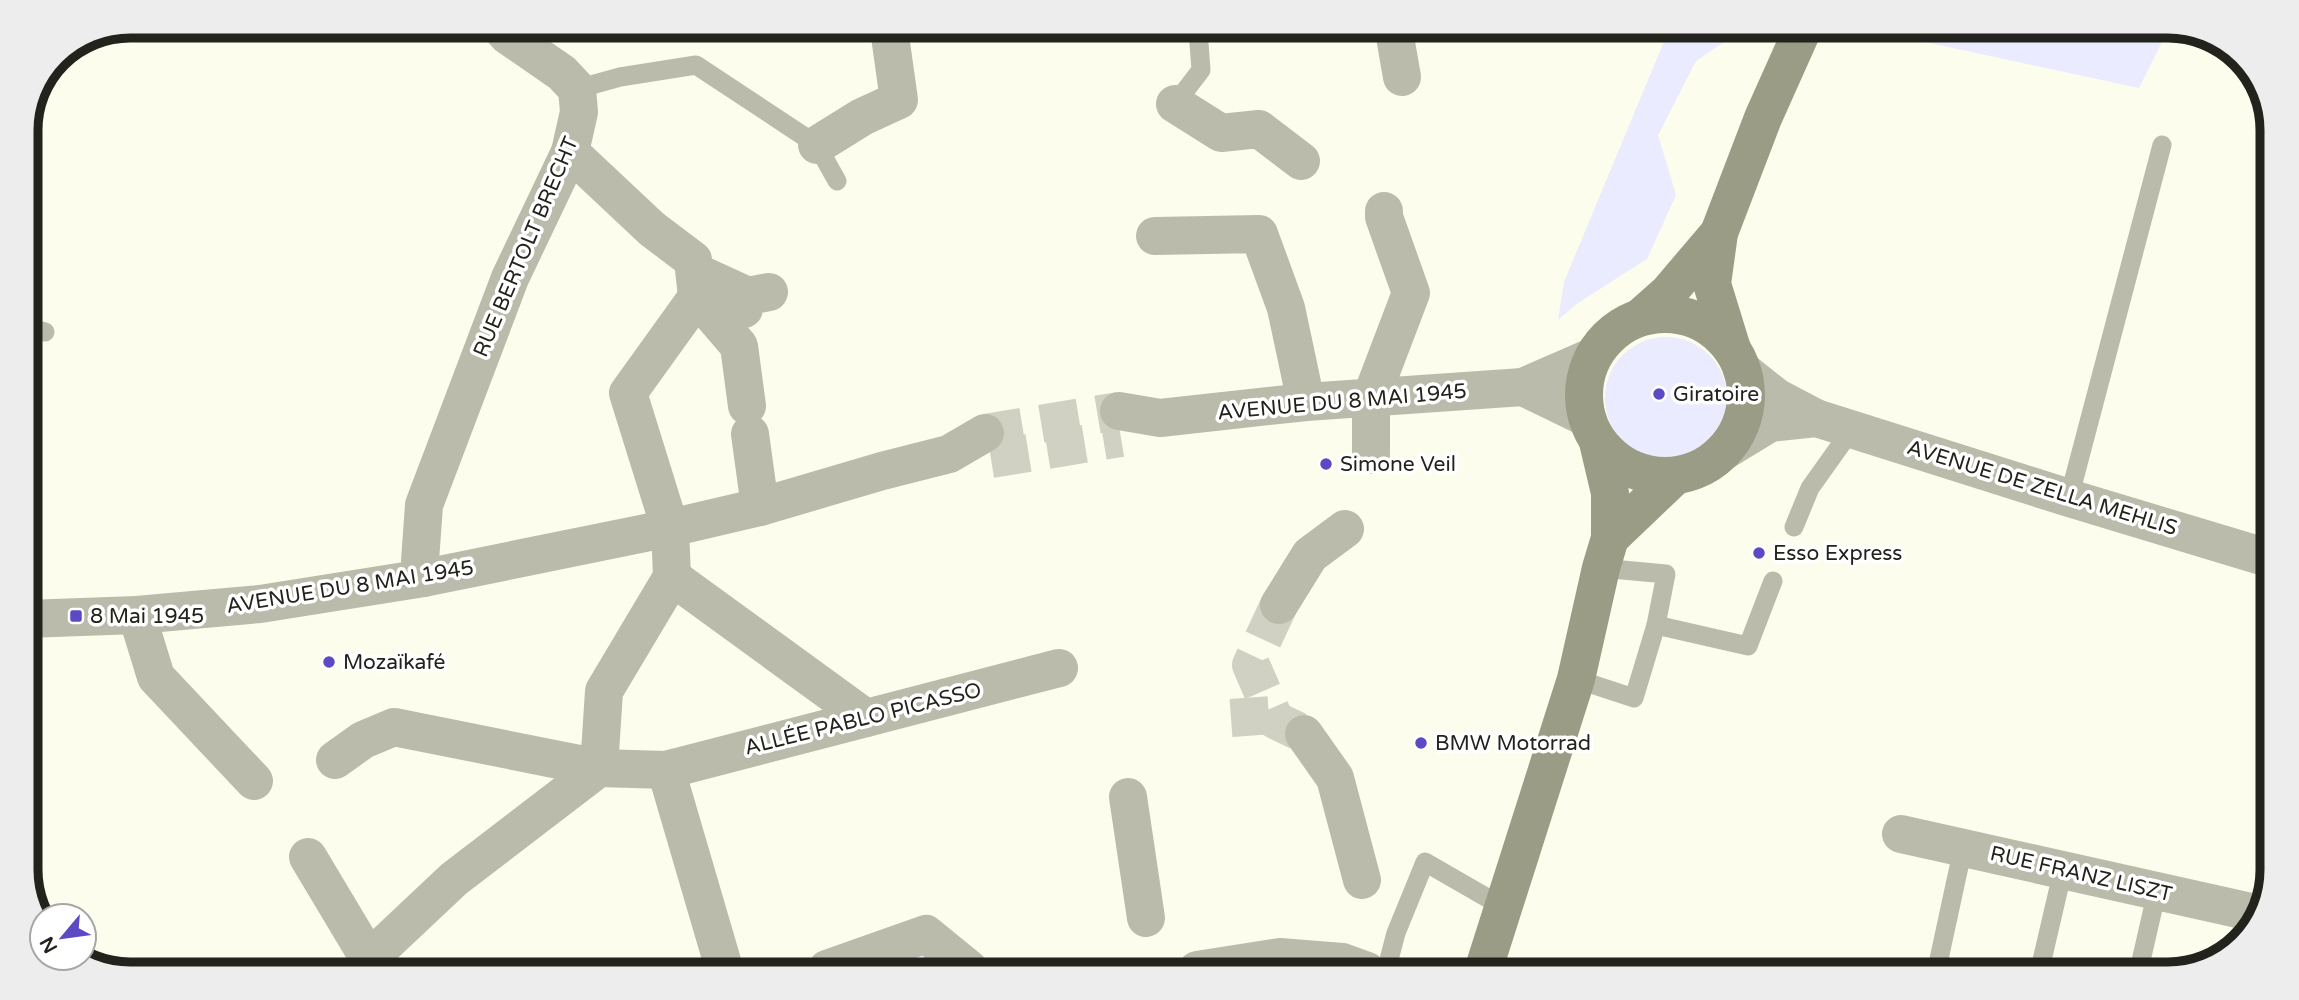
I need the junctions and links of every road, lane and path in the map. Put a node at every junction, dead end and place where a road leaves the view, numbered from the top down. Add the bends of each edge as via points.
1 (511, 38) edge
2 (890, 38) edge
3 (1199, 38) edge
4 (1395, 38) edge
5 (1799, 38) edge
6 (1402, 77) dead end
7 (577, 89) junction
8 (1175, 104) joint
9 (817, 145) junction
10 (2162, 145) dead end
11 (570, 152) junction
12 (1301, 161) dead end
13 (837, 181) dead end
14 (1384, 211) dead end
15 (1719, 233) junction
16 (1155, 236) dead end
17 (769, 292) dead end
18 (697, 297) junction
19 (1642, 316) junction
20 (1592, 357) junction
21 (1737, 359) junction
22 (1523, 387) junction
23 (1371, 398) junction
24 (1306, 402) junction
25 (1834, 424) junction
26 (1120, 425) tunnel mouth
27 (1592, 430) junction
28 (988, 446) tunnel mouth
29 (1724, 452) junction
30 (1371, 455) dead end
31 (1675, 476) junction
32 (2068, 498) junction
33 (760, 507) junction
34 (1794, 527) dead end
35 (670, 528) junction
36 (1345, 529) dead end
37 (1606, 553) junction
38 (2260, 556) edge
39 (424, 578) junction
40 (672, 578) junction
41 (1773, 581) dead end
42 (1279, 605) tunnel mouth
43 (137, 615) junction
44 (39, 619) edge
45 (1656, 625) junction
46 (1059, 668) dead end
47 (1576, 679) junction
48 (866, 718) junction
49 (1304, 734) tunnel mouth
50 (335, 760) dead end
51 (599, 768) junction
52 (666, 770) junction
53 (254, 781) dead end
54 (1128, 797) dead end
55 (1901, 834) dead end
56 (1963, 848) junction
57 (307, 857) dead end
58 (2063, 870) junction
59 (1362, 880) dead end
60 (2157, 891) junction
61 (1503, 907) junction
62 (2249, 912) edge
63 (1146, 918) dead end
64 (722, 962) edge
65 (847, 962) edge
66 (960, 962) edge
67 (1248, 962) edge
68 (1342, 962) edge
69 (1388, 962) edge
70 (1486, 962) edge
71 (1938, 962) edge
72 (2042, 962) edge
73 (2141, 962) edge

1 - 7 street
2 - 9 street via 899,100
3 - 8 lane via 1201,70
4 - 6 street
5 - 15 main road
7 - 9 lane via 696,65
7 - 11 street, RUE BERTOLT BRECHT via 579,112
8 - 12 street via 1221,133 1259,129
9 - 13 lane
10 - 32 lane
11 - 18 street via 652,229 693,260
11 - 39 street, RUE BERTOLT BRECHT via 510,278 424,505 419,561
14 - 23 street via 1411,293
15 - 19 main road
15 - 21 main road via 1712,285
16 - 24 street via 1259,234 1286,308
17 - 18 street via 748,296 700,274 708,288 744,309 722,310 717,302
18 - 33 street via 739,346
18 - 35 street via 628,393
19 - 20 main road via 1622,325
19 - 21 main road via 1671,313 1700,321 1713,329
20 - 22 street, AVENUE DU 8 MAI 1945
20 - 27 main road via 1583,390
21 - 25 street, AVENUE DE ZELLA MEHLIS via 1776,397
21 - 29 main road via 1746,393 1742,420
22 - 23 street, AVENUE DU 8 MAI 1945
22 - 27 street, AVENUE DU 8 MAI 1945
23 - 24 street, AVENUE DU 8 MAI 1945
23 - 30 street
24 - 26 street, AVENUE DU 8 MAI 1945
25 - 29 street, AVENUE DE ZELLA MEHLIS via 1770,423
25 - 32 street, AVENUE DE ZELLA MEHLIS
25 - 34 lane
27 - 31 main road via 1620,463 1641,473
27 - 37 main road via 1610,493
28 - 33 street, AVENUE DU 8 MAI 1945 via 881,471
29 - 31 main road via 1699,469
31 - 37 main road
32 - 38 street, AVENUE DE ZELLA MEHLIS
33 - 35 street, AVENUE DU 8 MAI 1945
35 - 39 street, AVENUE DU 8 MAI 1945
35 - 40 street
36 - 42 street via 1310,555
37 - 45 lane via 1666,575
37 - 47 main road
39 - 43 street, AVENUE DU 8 MAI 1945 via 260,604
40 - 48 street
40 - 51 street via 604,691
41 - 45 lane via 1748,646
43 - 44 street, AVENUE DU 8 MAI 1945
43 - 53 street via 156,677
45 - 47 lane via 1634,698
46 - 48 street, ALLÉE PABLO PICASSO
47 - 61 main road
48 - 52 street, ALLÉE PABLO PICASSO
49 - 59 street via 1335,778
50 - 51 street, ALLÉE PABLO PICASSO via 363,740 394,727
51 - 52 street, ALLÉE PABLO PICASSO
51 - 57 street via 454,879 369,960
52 - 64 street
54 - 63 street
55 - 56 street, RUE FRANZ LISZT
56 - 58 street, RUE FRANZ LISZT
56 - 71 lane
58 - 60 street, RUE FRANZ LISZT
58 - 72 lane
60 - 62 street, RUE FRANZ LISZT
60 - 73 lane
61 - 69 lane via 1425,862
61 - 70 main road
65 - 66 street via 926,934
67 - 68 street via 1280,957

